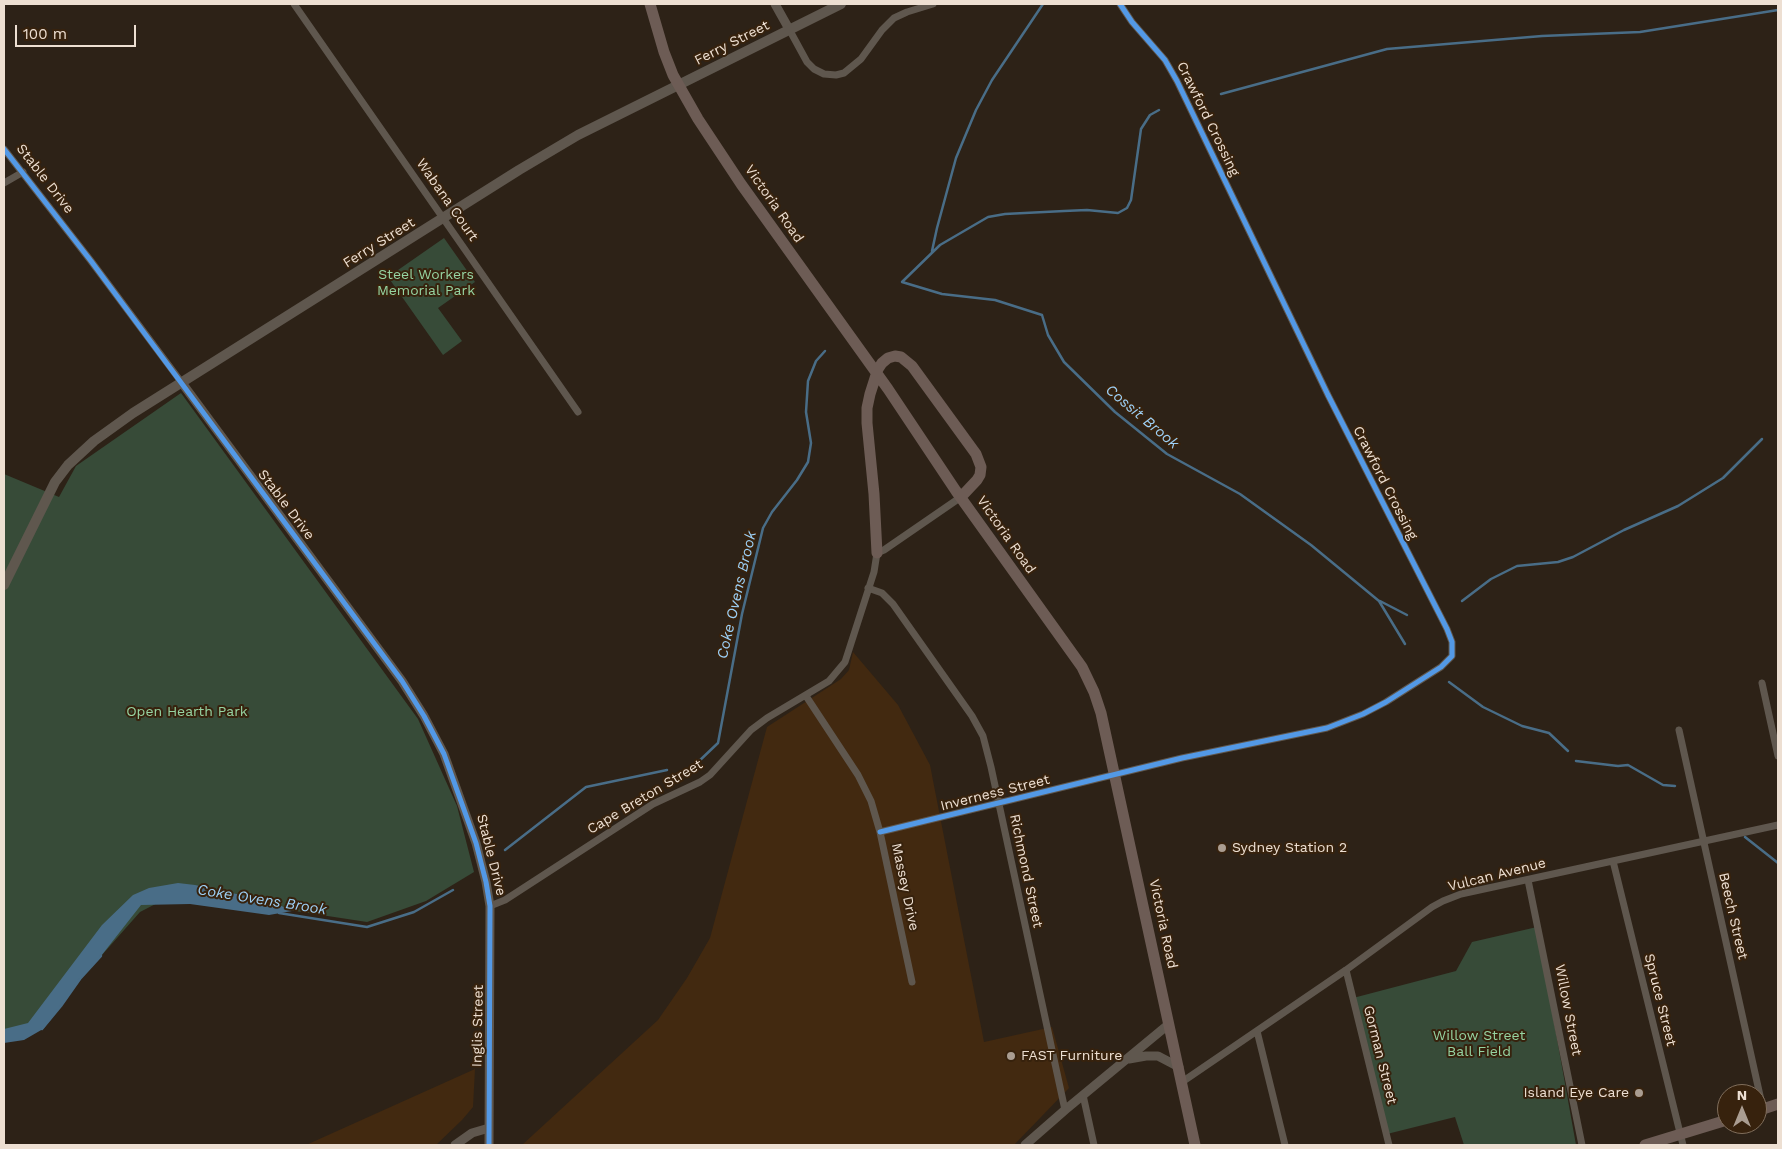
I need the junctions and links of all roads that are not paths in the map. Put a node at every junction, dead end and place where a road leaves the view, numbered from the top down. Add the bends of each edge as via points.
1 (294, 4) edge
2 (650, 4) edge
3 (775, 4) edge
4 (841, 4) edge
5 (933, 4) edge
6 (1120, 4) edge
7 (789, 29) junction
8 (4, 149) edge
9 (22, 172) junction
10 (4, 183) edge
11 (444, 218) junction
12 (182, 383) junction
13 (578, 412) dead end
14 (961, 497) junction
15 (876, 553) junction
16 (4, 585) edge
17 (868, 588) junction
18 (1762, 682) dead end
19 (806, 696) junction
20 (1678, 730) dead end
21 (1778, 756) edge
22 (1114, 774) junction
23 (998, 803) junction
24 (1778, 825) edge
25 (880, 832) junction
26 (1703, 841) junction
27 (1613, 861) junction
28 (1528, 880) junction
29 (490, 906) junction
30 (1346, 970) junction
31 (912, 982) dead end
32 (1169, 1024) junction
33 (1257, 1031) junction
34 (1126, 1060) junction
35 (1179, 1067) junction
36 (1182, 1082) junction
37 (1754, 1084) edge
38 (1083, 1095) junction
39 (1064, 1110) junction
40 (1717, 1124) edge
41 (489, 1128) junction
42 (1682, 1140) edge
43 (455, 1145) edge
44 (489, 1145) edge
45 (1025, 1145) edge
46 (1094, 1145) edge
47 (1196, 1145) edge
48 (1285, 1145) edge
49 (1389, 1145) edge
50 (1582, 1145) edge
51 (1645, 1145) edge

1 - 11 street, Wabana Court
2 - 14 main road, Victoria Road via 659,36 685,98
3 - 7 street
4 - 7 main road, Ferry Street
5 - 7 street via 894,18 861,59 844,73 836,75 814,70
6 - 22 street, Crawford Crossing via 1165,60 1177,81 1333,404 1447,629 1452,642 1452,656 1441,667 1386,702 1327,728
7 - 11 main road, Ferry Street via 578,135
8 - 9 street, Stable Drive
9 - 10 street
9 - 12 street, Stable Drive
11 - 12 main road, Ferry Street
11 - 13 street, Wabana Court
12 - 16 main road, Ferry Street via 94,441 68,465 55,482
12 - 29 street, Stable Drive via 402,681 424,716 444,754 463,804 484,872
14 - 15 street
14 - 15 main road via 980,475 976,454 912,366 901,357 888,358 878,369 867,408
14 - 22 main road, Victoria Road via 1085,672 1101,713
15 - 17 street, Cape Breton Street
17 - 19 street, Cape Breton Street via 846,662 829,681
17 - 23 street, Richmond Street via 888,598 972,716 986,746
18 - 21 street
19 - 25 street, Massey Drive via 865,786
19 - 29 street, Cape Breton Street via 751,730 700,782 653,804 505,900
20 - 26 street, Beech Street
22 - 23 street, Inverness Street
22 - 32 main road, Victoria Road
23 - 25 street, Inverness Street
23 - 39 street, Richmond Street
24 - 26 street, Vulcan Avenue
25 - 31 street, Massey Drive
26 - 27 street, Vulcan Avenue
26 - 37 street, Beech Street
27 - 28 street, Vulcan Avenue
27 - 42 street, Spruce Street
28 - 30 street, Vulcan Avenue via 1443,901
28 - 50 street, Willow Street
29 - 41 street, Inglis Street
30 - 33 street, Vulcan Avenue
30 - 49 street, Gorman Street
32 - 34 street
32 - 35 main road, Victoria Road
33 - 36 street, Vulcan Avenue
33 - 48 street
34 - 35 street via 1158,1056
34 - 38 street
35 - 36 main road, Victoria Road
36 - 47 main road, Victoria Road
38 - 39 street
38 - 46 street
39 - 45 street
40 - 42 main road
41 - 43 street via 472,1133
41 - 44 street, Inglis Street
42 - 51 main road

